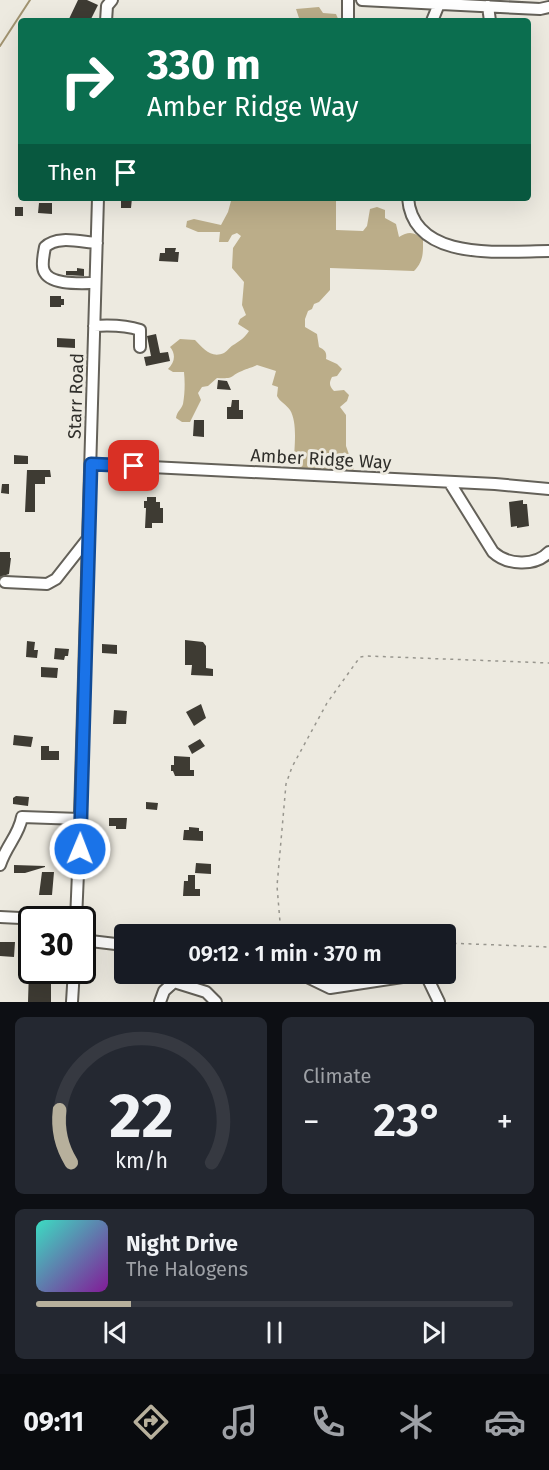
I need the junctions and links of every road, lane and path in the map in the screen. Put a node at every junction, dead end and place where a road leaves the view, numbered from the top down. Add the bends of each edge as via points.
1 (112, 0) edge
2 (348, 0) edge
3 (362, 0) edge
4 (369, 0) edge
5 (427, 2) edge
6 (439, 4) junction
7 (488, 6) junction
8 (549, 7) edge
9 (106, 18) edge
10 (348, 18) edge
11 (433, 18) edge
12 (490, 18) edge
13 (99, 201) edge
14 (409, 201) edge
15 (97, 243) junction
16 (549, 251) edge
17 (95, 283) junction
18 (94, 326) junction
19 (140, 347) dead end
20 (91, 464) junction
21 (450, 483) junction
22 (549, 489) edge
23 (89, 537) junction
24 (549, 552) edge
25 (5, 582) dead end
26 (549, 663) edge
27 (80, 819) junction
28 (0, 866) edge
29 (77, 906) edge
30 (0, 917) edge
31 (18, 918) edge
32 (281, 924) edge
33 (96, 942) edge
34 (456, 943) edge
35 (114, 944) edge
36 (549, 947) edge
37 (73, 984) edge
38 (321, 984) edge
39 (356, 984) edge
40 (431, 984) edge
41 (72, 1002) edge
42 (160, 1002) edge
43 (216, 1002) edge
44 (440, 1002) edge

1 - 9 street
2 - 10 street
3 - 4 street
4 - 5 street
5 - 6 street
6 - 7 street
6 - 11 street
7 - 8 street
7 - 12 street
13 - 15 street, Starr Road
14 - 16 street via 416,223 446,246
15 - 17 street, Starr Road
15 - 17 street via 50,242 45,247 43,270 69,283
17 - 18 street, Starr Road
18 - 19 street via 140,330
18 - 20 street, Starr Road
20 - 21 street, Amber Ridge Way
20 - 23 street, Starr Road
21 - 22 street, Amber Ridge Way
21 - 24 street via 499,558 533,561
23 - 25 street via 56,579 47,584
23 - 27 street, Starr Road
26 - 32 path via 360,657 327,703 286,784 277,886
27 - 28 street via 22,817
27 - 29 street, Starr Road
30 - 31 street
33 - 35 street
34 - 36 path
37 - 41 street
38 - 39 street via 330,988
40 - 44 street
42 - 43 street via 164,991 174,982 206,992

